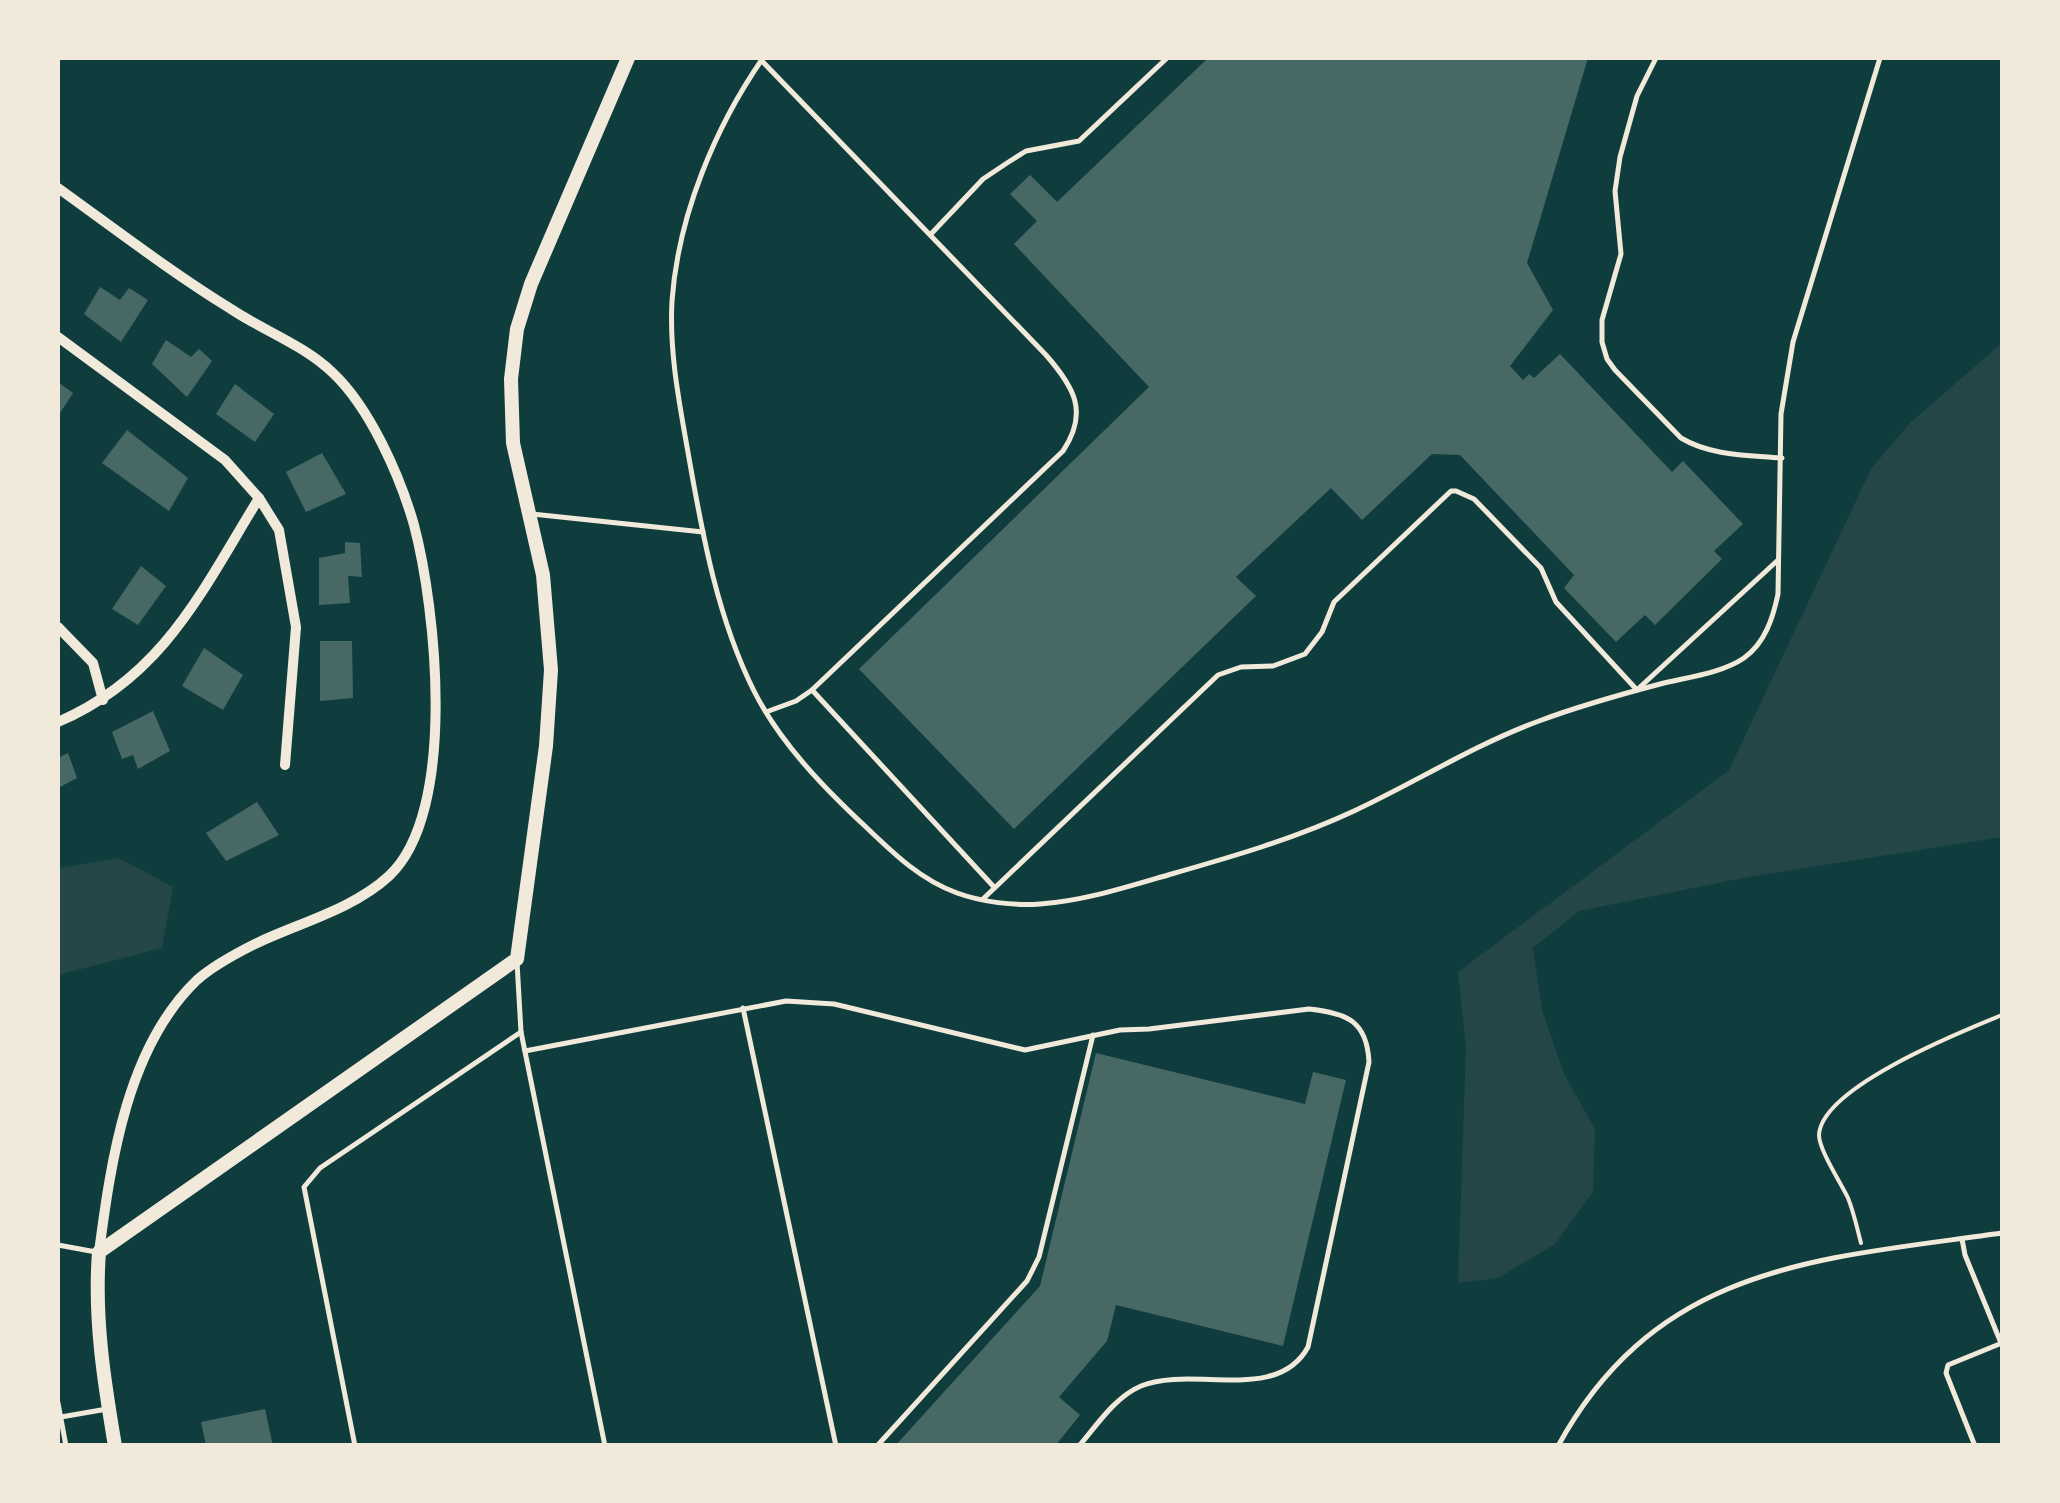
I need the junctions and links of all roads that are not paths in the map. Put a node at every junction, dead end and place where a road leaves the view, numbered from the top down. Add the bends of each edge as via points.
1 (628, 58) edge
2 (1167, 58) edge
3 (1656, 58) edge
4 (1880, 58) edge
5 (762, 59) edge
6 (58, 188) edge
7 (930, 234) junction
8 (58, 337) edge
9 (1782, 458) junction
10 (259, 498) junction
11 (527, 514) junction
12 (703, 532) junction
13 (1778, 560) junction
14 (58, 627) edge
15 (812, 690) junction
16 (1637, 690) junction
17 (104, 700) junction
18 (766, 712) junction
19 (58, 722) edge
20 (286, 765) dead end
21 (994, 887) junction
22 (983, 899) junction
23 (517, 959) junction
24 (743, 1008) junction
25 (521, 1032) junction
26 (1093, 1035) junction
27 (525, 1051) junction
28 (2002, 1232) edge
29 (1962, 1238) junction
30 (58, 1245) edge
31 (99, 1252) junction
32 (2002, 1344) edge
33 (58, 1403) edge
34 (109, 1409) junction
35 (60, 1417) junction
36 (66, 1446) edge
37 (115, 1446) edge
38 (355, 1446) edge
39 (605, 1446) edge
40 (836, 1446) edge
41 (877, 1446) edge
42 (1079, 1446) edge
43 (1558, 1446) edge
44 (1975, 1446) edge

1 - 11 street via 517,329 513,443
2 - 7 lane via 1079,141 1026,151 984,179
3 - 9 lane via 1620,157 1615,190 1621,254 1602,320 1607,359 1694,446
4 - 9 lane via 1793,342 1781,414
5 - 7 lane
5 - 12 lane via 728,116 692,200 672,298 676,388
6 - 31 street via 232,311 332,370 358,399 414,525 436,715 424,811 390,875 322,916 227,958 170,1010 115,1144
7 - 15 lane via 1061,372 1075,398 1076,428 1063,451
8 - 10 street via 225,460
9 - 13 lane
10 - 17 street via 167,642
10 - 20 street via 279,530 296,627
11 - 12 lane
11 - 23 street via 543,575 552,670
12 - 18 lane via 726,626
13 - 16 lane
13 - 16 lane via 1774,616 1742,660
14 - 17 street via 93,664
15 - 18 lane
15 - 21 lane
16 - 21 lane via 1556,602 1541,568 1474,499 1456,490 1334,602 1305,654 1218,675
16 - 22 lane via 1512,732 1352,812 1255,849 1075,898 1040,904
17 - 19 street
18 - 22 lane via 813,772 897,858 958,893
21 - 22 lane
23 - 25 lane
23 - 31 street
24 - 26 lane via 810,1000 1025,1050
24 - 27 lane
24 - 40 lane
25 - 27 lane
25 - 38 lane via 320,1168 304,1188
26 - 41 lane via 1039,1257 1026,1281
26 - 42 lane via 1330,1012 1361,1029 1369,1062 1308,1347 1299,1362 1270,1376 1143,1385 1114,1405
27 - 39 lane
28 - 29 lane
29 - 32 lane
29 - 43 lane via 1767,1272 1736,1284 1673,1318 1628,1354 1591,1393
30 - 31 lane
31 - 34 street via 98,1321
32 - 44 lane via 1948,1365
33 - 35 lane
34 - 35 lane
34 - 37 street
35 - 36 lane

